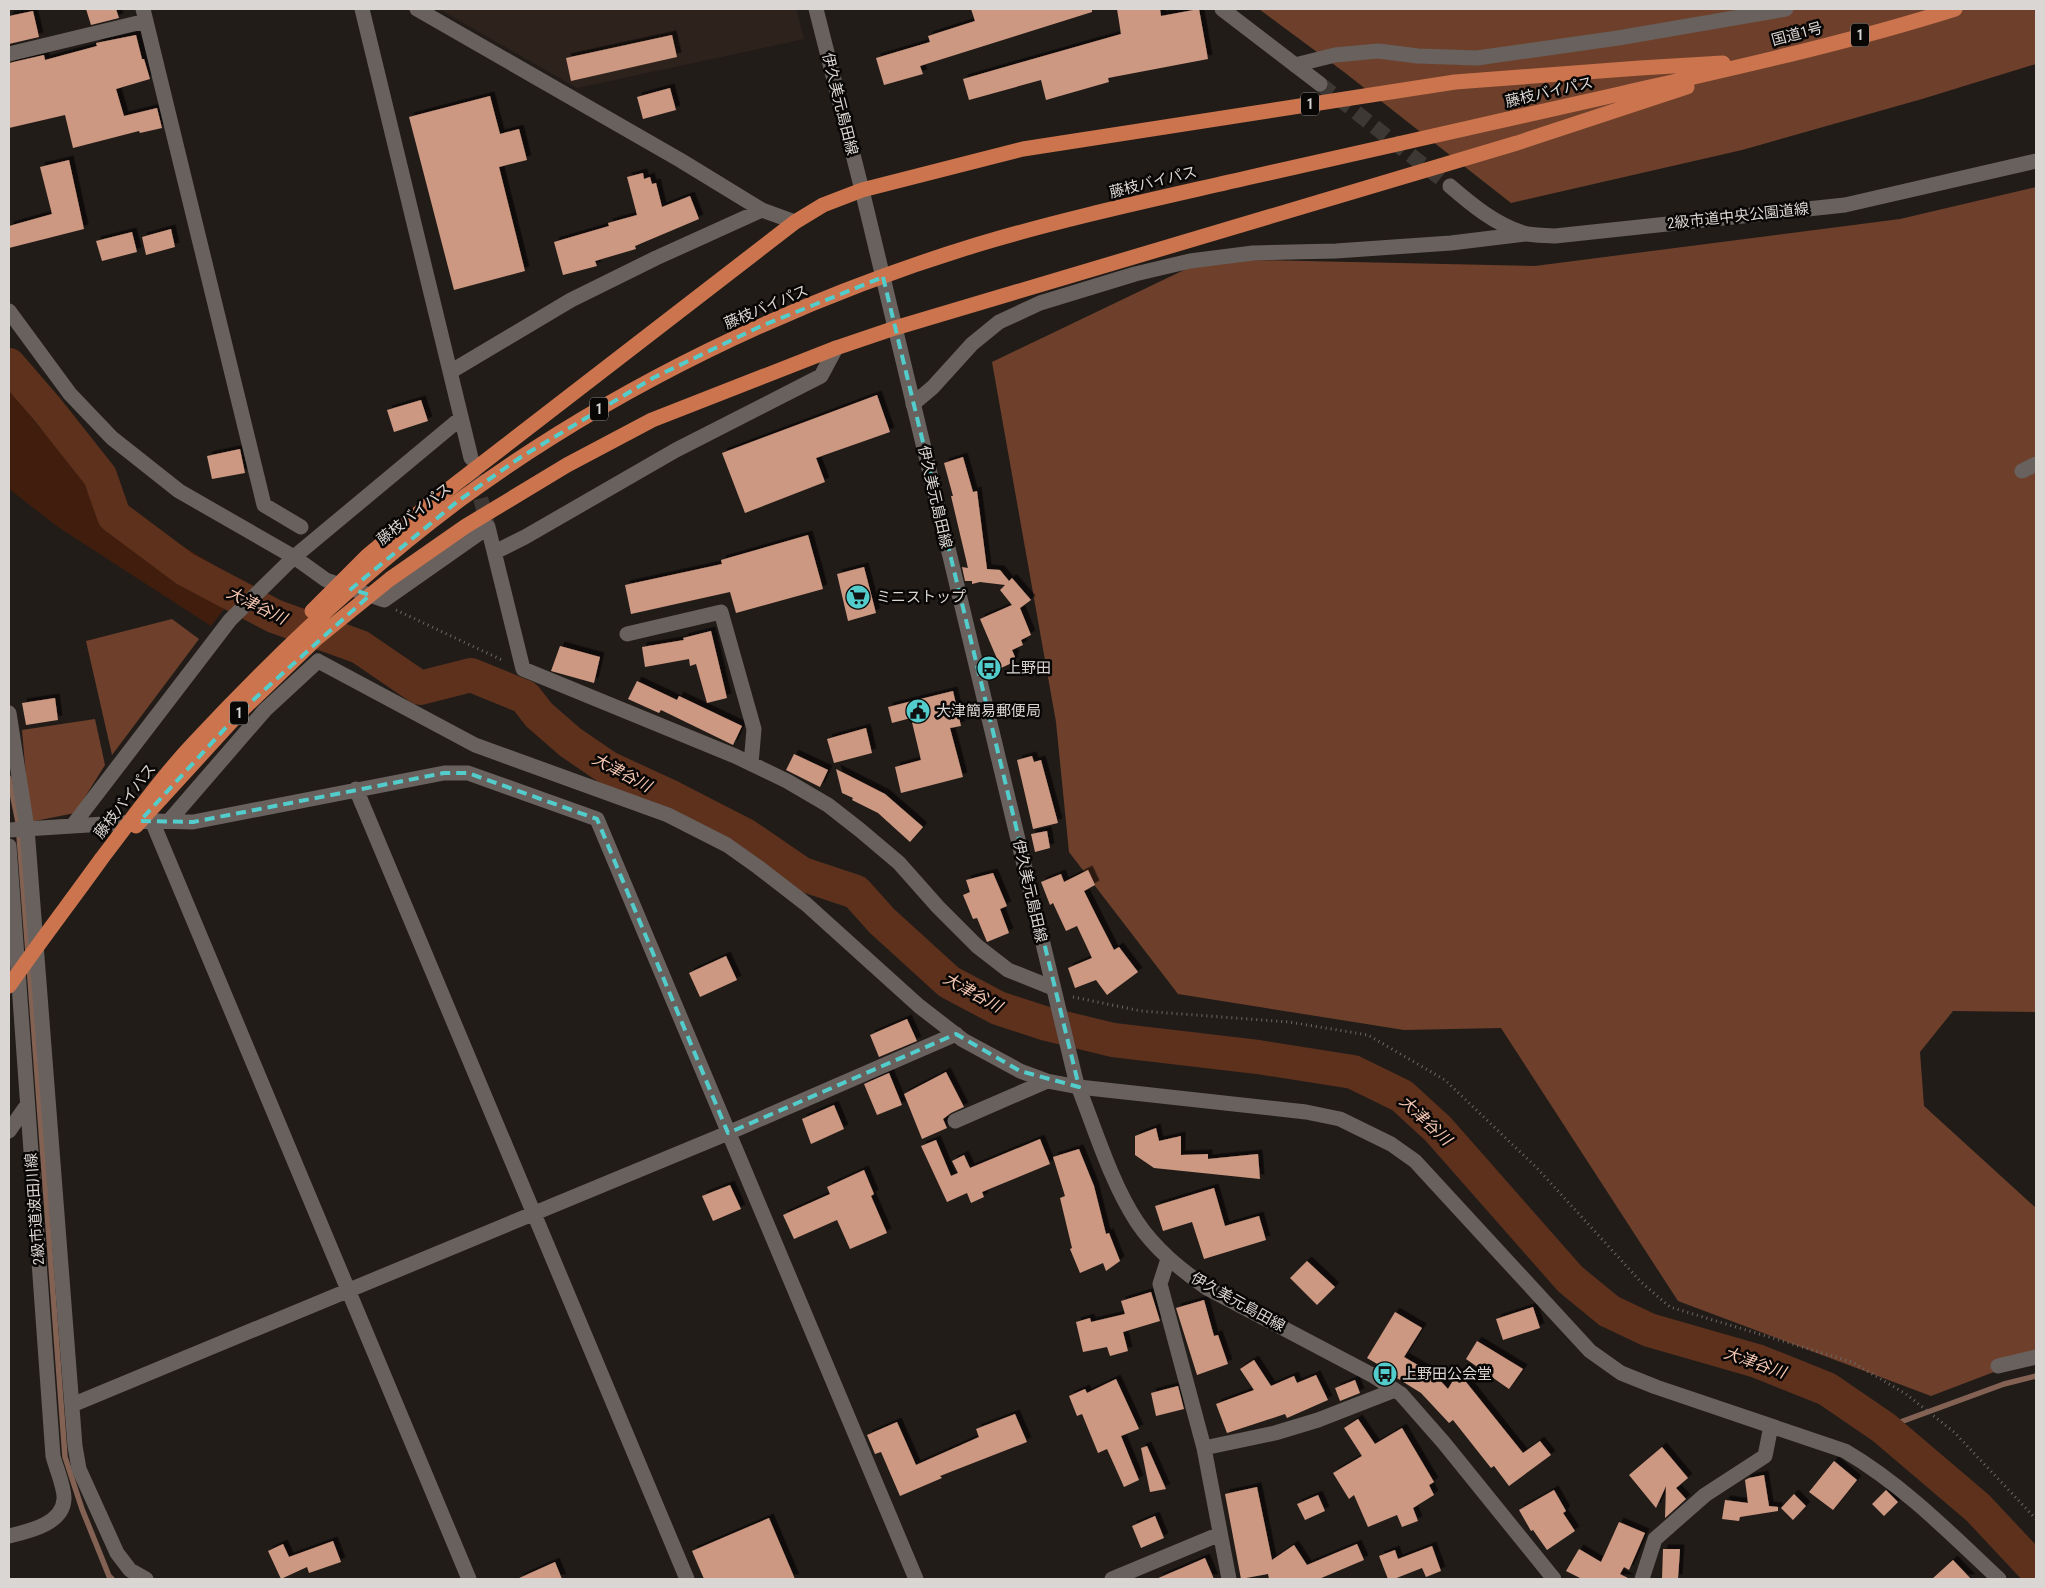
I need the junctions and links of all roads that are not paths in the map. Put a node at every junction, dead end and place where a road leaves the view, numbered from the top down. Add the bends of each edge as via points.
1 (362, 9) edge
2 (417, 9) edge
3 (816, 9) edge
4 (1222, 9) edge
5 (1786, 9) edge
6 (1955, 9) edge
7 (144, 15) edge
8 (9, 54) edge
9 (1764, 61) junction
10 (1295, 65) junction
11 (1320, 84) tunnel mouth
12 (2036, 161) edge
13 (1450, 186) tunnel mouth
14 (862, 190) junction
15 (762, 210) junction
16 (795, 222) junction
17 (1525, 234) junction
18 (9, 311) edge
19 (895, 328) junction
20 (836, 348) junction
21 (450, 372) junction
22 (913, 404) junction
23 (461, 418) junction
24 (471, 458) tunnel mouth
25 (2036, 464) edge
26 (2022, 471) dead end
27 (300, 527) dead end
28 (495, 552) junction
29 (292, 559) junction
30 (371, 562) junction
31 (627, 634) dead end
32 (9, 713) edge
33 (751, 764) junction
34 (356, 789) junction
35 (152, 821) junction
36 (169, 821) junction
37 (73, 825) junction
38 (27, 828) junction
39 (9, 830) edge
40 (9, 846) edge
41 (100, 861) junction
42 (9, 986) edge
43 (1054, 992) junction
44 (956, 1034) junction
45 (1047, 1081) junction
46 (1077, 1084) junction
47 (28, 1105) junction
48 (955, 1121) dead end
49 (9, 1131) edge
50 (728, 1133) junction
51 (533, 1212) junction
52 (1168, 1259) junction
53 (348, 1290) junction
54 (2036, 1357) edge
55 (1998, 1366) dead end
56 (1395, 1390) junction
57 (72, 1404) junction
58 (1771, 1426) junction
59 (1204, 1448) junction
60 (89, 1492) junction
61 (64, 1498) junction
62 (1220, 1534) junction
63 (9, 1536) edge
64 (146, 1579) edge
65 (469, 1579) edge
66 (687, 1579) edge
67 (916, 1579) edge
68 (1112, 1579) edge
69 (1229, 1579) edge
70 (1554, 1579) edge
71 (1642, 1579) edge
72 (1999, 1579) edge

1 - 21 street
2 - 15 street
3 - 14 street, 伊久美元島田線
4 - 10 street
5 - 10 street via 1476,58 1378,51 1335,55
6 - 9 highway, 国道1号 / 1
7 - 8 street
7 - 27 street via 264,505
9 - 14 highway, 1 via 1455,82 1023,149
9 - 19 highway, 1 via 1517,142
9 - 30 highway, 藤枝バイパス / 1 via 1176,194 983,243 920,263 741,336 653,378 521,457
10 - 11 street
12 - 17 street, 2級市道中央公園道線 via 1845,205 1555,236
13 - 17 street, 2級市道中央公園道線 via 1476,208
14 - 16 highway, 1 via 823,205
14 - 19 street, 伊久美元島田線
15 - 16 street
15 - 21 street via 571,300
16 - 30 highway, 1 via 427,506
17 - 22 street via 1451,244 1252,253 1190,261 1135,274 1040,303 999,322 972,344
18 - 29 street via 70,394 112,438 179,491
19 - 20 highway, 1
19 - 22 street, 伊久美元島田線
20 - 28 street via 821,376 676,450
20 - 41 highway, 1 via 652,420 466,526 390,578 316,639 242,710 155,807
21 - 23 street
22 - 43 street, 伊久美元島田線
23 - 24 street
23 - 29 street
25 - 26 street
28 - 29 street via 488,527 384,600 326,580
28 - 33 street via 523,669 676,730
29 - 37 street via 230,620
30 - 41 highway, 藤枝バイパス / 1 via 273,650 145,801
31 - 33 street via 721,612 754,729
32 - 38 street
33 - 43 street via 820,800 860,830 899,863 976,946 1008,970
34 - 36 street via 193,822
34 - 50 street via 444,773 468,773 597,819
34 - 51 street
35 - 36 street
35 - 37 street
35 - 53 street
36 - 44 street via 265,710 318,661 475,745 668,815 727,846 806,904
37 - 38 street
38 - 39 street
38 - 57 street
40 - 47 street, 2級市道波田川線
41 - 42 highway, 藤枝バイパス / 1
43 - 46 street, 伊久美元島田線
44 - 45 street via 1020,1071
44 - 50 street
45 - 46 street
45 - 48 street
46 - 52 street, 伊久美元島田線 via 1118,1186 1137,1222
46 - 58 street via 1306,1112 1340,1119 1364,1130 1415,1161 1590,1351 1620,1373
47 - 49 street
47 - 61 street, 2級市道波田川線 via 53,1456
50 - 51 street
50 - 67 street
51 - 53 street
51 - 66 street
52 - 56 street, 伊久美元島田線 via 1206,1288
52 - 59 street via 1160,1284
53 - 57 street
53 - 65 street
54 - 55 street
56 - 59 street via 1276,1433
56 - 70 street, 伊久美元島田線 via 1444,1443
57 - 60 street via 79,1469
58 - 71 street via 1765,1456 1705,1495 1656,1539
58 - 72 street via 1845,1451 1868,1464 1938,1522
59 - 62 street
60 - 61 street
60 - 64 street via 117,1553 130,1570
61 - 63 street via 61,1512 50,1522
62 - 68 street
62 - 69 street

